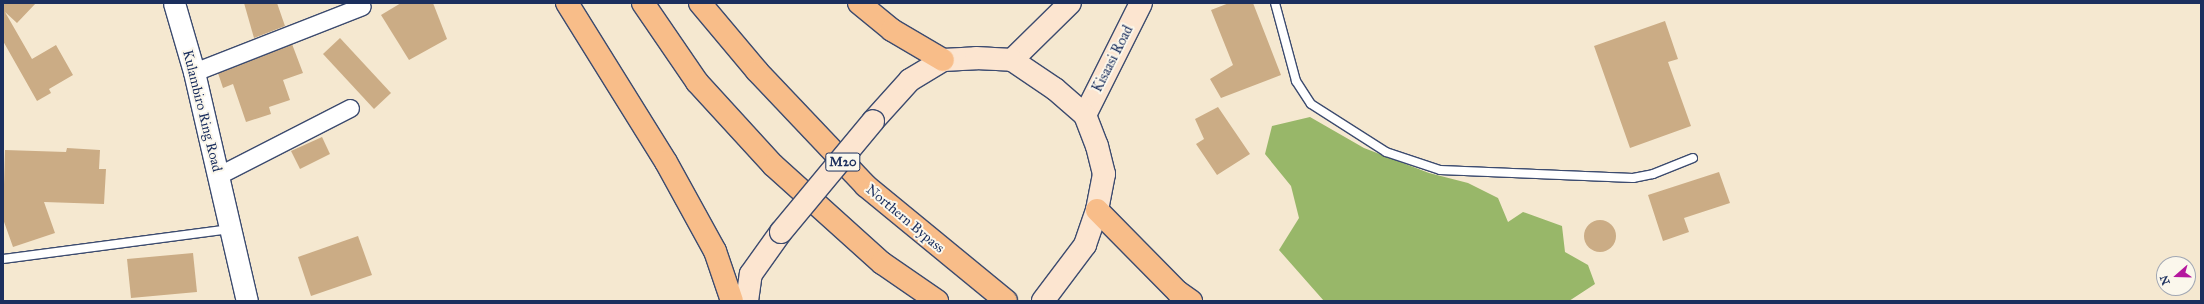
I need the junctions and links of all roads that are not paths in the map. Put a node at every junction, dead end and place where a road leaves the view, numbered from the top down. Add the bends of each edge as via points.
1 (174, 3) edge
2 (567, 3) edge
3 (643, 3) edge
4 (700, 3) edge
5 (858, 3) edge
6 (1070, 3) edge
7 (1141, 3) edge
8 (1275, 3) edge
9 (362, 6) dead end
10 (943, 60) junction
11 (1012, 60) junction
12 (194, 72) junction
13 (350, 108) dead end
14 (1085, 115) junction
15 (1693, 158) dead end
16 (219, 175) junction
17 (1097, 210) junction
18 (230, 224) junction
19 (3, 259) edge
20 (1049, 294) edge
21 (247, 301) edge
22 (732, 301) edge
23 (747, 301) edge
24 (937, 301) edge
25 (1006, 301) edge
26 (1191, 301) edge

1 - 12 street, Kulambiro Ring Road
2 - 22 highway via 666,162 715,251
3 - 24 highway via 697,82 773,165 882,263
4 - 25 highway, Northern Bypass / M20 via 757,71 866,186
5 - 10 highway via 892,30
6 - 11 main road
7 - 14 main road, Kisaasi Road
8 - 15 lane via 1296,81 1311,104 1386,152 1440,170 1633,178 1653,174
9 - 12 street
10 - 11 main road
10 - 23 main road, bridge via 910,80 781,232 751,274
11 - 14 main road via 1055,89
12 - 16 street, Kulambiro Ring Road
13 - 16 street
14 - 17 main road via 1104,174
16 - 18 street, Kulambiro Ring Road
17 - 20 main road via 1084,245
17 - 26 highway via 1178,292
18 - 19 lane
18 - 21 street, Kulambiro Ring Road

